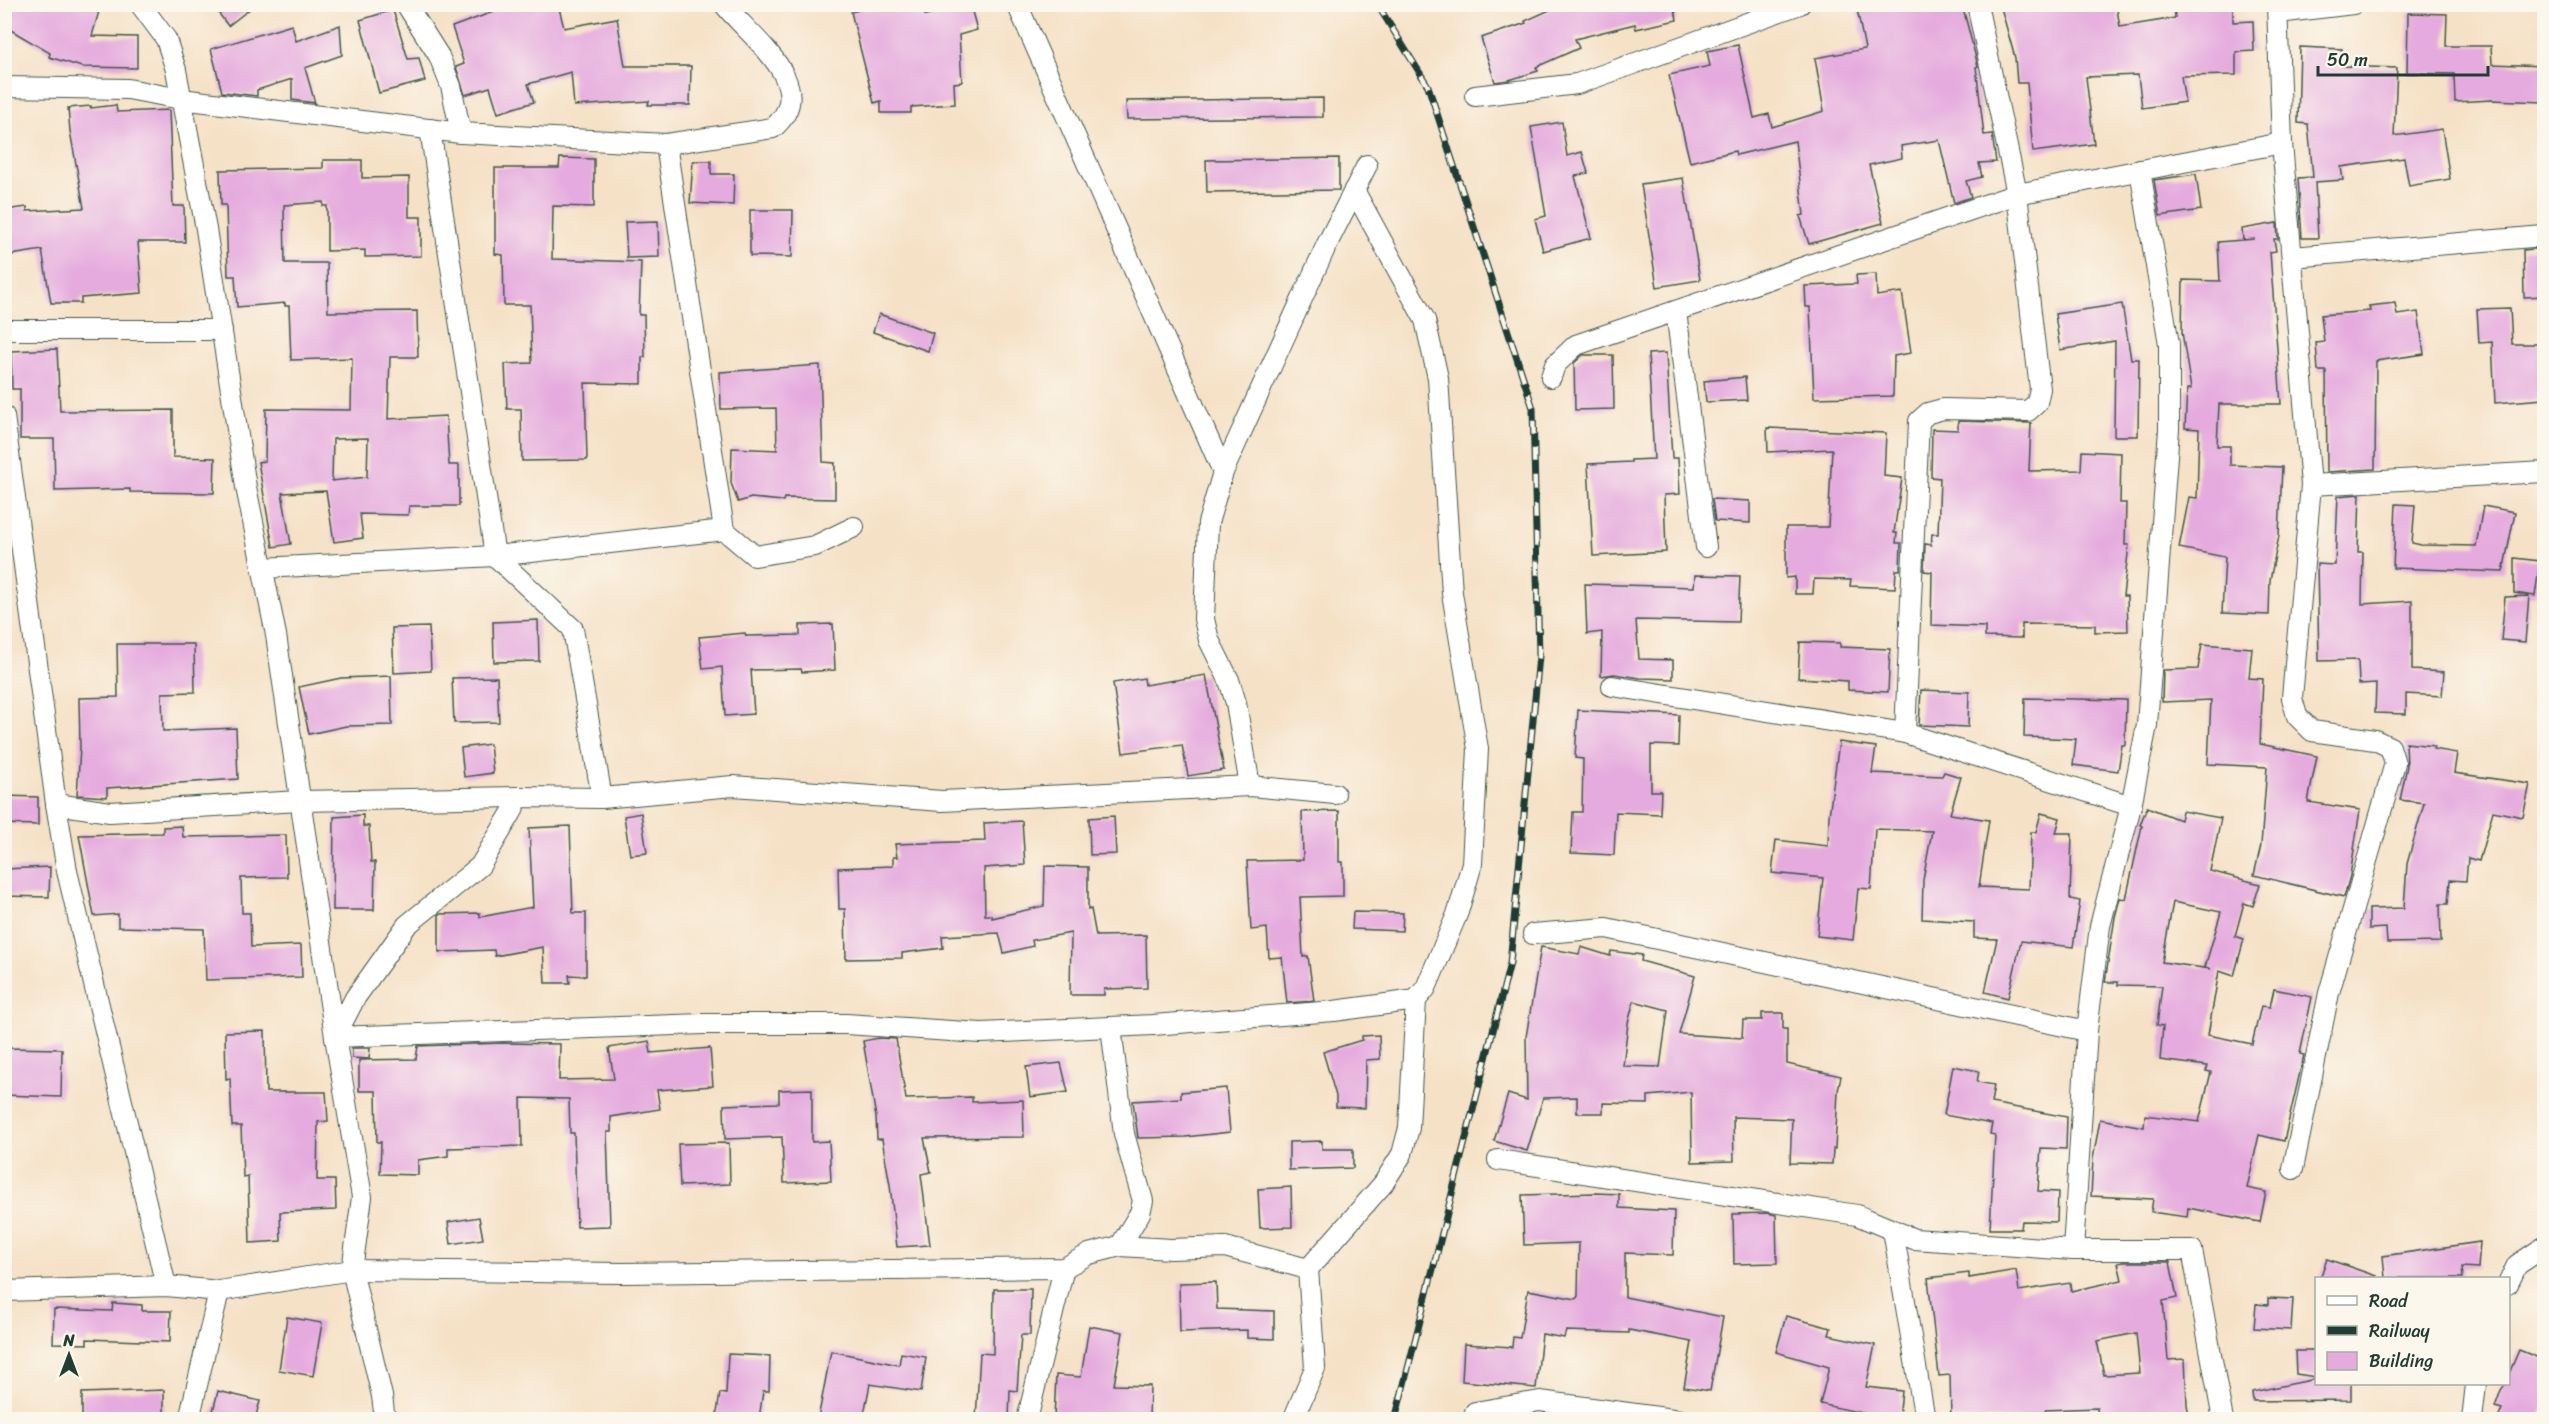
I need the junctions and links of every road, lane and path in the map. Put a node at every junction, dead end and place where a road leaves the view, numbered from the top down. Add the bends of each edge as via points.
1 (140, 4) edge
2 (406, 4) edge
3 (724, 4) edge
4 (1017, 4) edge
5 (1800, 4) edge
6 (1977, 4) edge
7 (2353, 4) edge
8 (2278, 9) edge
9 (4, 87) edge
10 (1475, 96) dead end
11 (181, 99) junction
12 (430, 129) junction
13 (461, 133) junction
14 (2282, 143) junction
15 (666, 144) junction
16 (1367, 165) dead end
17 (2140, 170) junction
18 (1354, 190) junction
19 (2017, 194) junction
20 (2544, 236) edge
21 (2292, 257) junction
22 (1676, 311) junction
23 (4, 330) edge
24 (222, 330) junction
25 (1551, 377) dead end
26 (4, 416) edge
27 (1223, 472) junction
28 (2544, 472) edge
29 (2311, 485) junction
30 (854, 527) dead end
31 (724, 530) junction
32 (1706, 547) dead end
33 (495, 556) junction
34 (262, 568) junction
35 (1612, 686) dead end
36 (1905, 733) junction
37 (1250, 786) junction
38 (1335, 794) dead end
39 (518, 797) junction
40 (602, 798) junction
41 (300, 801) junction
42 (56, 804) junction
43 (2131, 806) junction
44 (1533, 934) dead end
45 (1416, 1000) junction
46 (1111, 1027) junction
47 (2087, 1031) junction
48 (335, 1037) junction
49 (1498, 1160) dead end
50 (2293, 1169) dead end
51 (1893, 1230) junction
52 (1914, 1239) junction
53 (1120, 1246) junction
54 (2544, 1246) edge
55 (2073, 1250) junction
56 (1898, 1259) junction
57 (1064, 1268) junction
58 (1308, 1269) junction
59 (352, 1270) junction
60 (2510, 1280) edge
61 (165, 1286) junction
62 (219, 1291) junction
63 (6, 1295) edge
64 (2476, 1385) edge
65 (1475, 1412) dead end
66 (189, 1419) edge
67 (385, 1419) edge
68 (1027, 1419) edge
69 (1293, 1419) edge
70 (1680, 1419) edge
71 (1925, 1419) edge
72 (2223, 1419) edge
73 (2472, 1419) edge

1 - 11 street via 165,39
2 - 13 street via 439,56 451,86
3 - 15 street via 783,71 790,101 786,117 773,128
4 - 27 street
5 - 10 street via 1577,84
6 - 19 street
7 - 8 street
8 - 14 street
9 - 11 street via 128,89
11 - 12 street
11 - 24 street
12 - 13 street
12 - 33 street
13 - 15 street
14 - 17 street
14 - 21 street
15 - 31 street
16 - 18 street
17 - 19 street
17 - 43 street via 2169,344 2169,429 2147,725
18 - 27 street
18 - 45 street via 1425,320 1438,378 1452,593 1478,749 1472,864 1458,912 1426,988
19 - 22 street
19 - 36 street via 2040,389 2037,403 2028,411 1943,410 1928,413 1919,421
20 - 21 street
21 - 29 street
22 - 25 street via 1576,345 1555,365
22 - 32 street
23 - 24 street
24 - 34 street
26 - 42 street
27 - 37 street via 1208,522 1204,619 1236,703
28 - 29 street
29 - 50 street via 2292,699 2297,716 2312,731 2375,740 2390,747 2395,763 2329,993
30 - 31 street via 814,546 755,556
31 - 33 street
33 - 34 street
33 - 40 street via 573,629
34 - 41 street via 276,635
35 - 36 street
36 - 43 street
37 - 38 street
37 - 40 street via 942,801 733,786
39 - 40 street
39 - 41 street
39 - 48 street via 480,866 407,925 360,990
41 - 42 street via 110,812
41 - 48 street
42 - 61 street via 67,871
43 - 47 street via 2100,926
44 - 47 street via 1606,928
45 - 46 street via 1334,1011
45 - 58 street via 1409,1128 1402,1154 1383,1185
46 - 48 street via 981,1033 846,1024 703,1024
46 - 53 street via 1124,1134 1143,1201
47 - 55 street
48 - 59 street via 362,1197
49 - 51 street via 1857,1215
51 - 52 street
51 - 56 street
52 - 55 street
52 - 56 street
53 - 57 street via 1089,1254
53 - 58 street via 1225,1247
54 - 60 street via 2517,1265
55 - 72 street via 2192,1250
56 - 71 street
57 - 59 street via 623,1273
57 - 68 street
58 - 69 street via 1315,1368
59 - 62 street
59 - 67 street
61 - 62 street
61 - 63 street
62 - 66 street
64 - 73 street
65 - 70 street via 1540,1401

